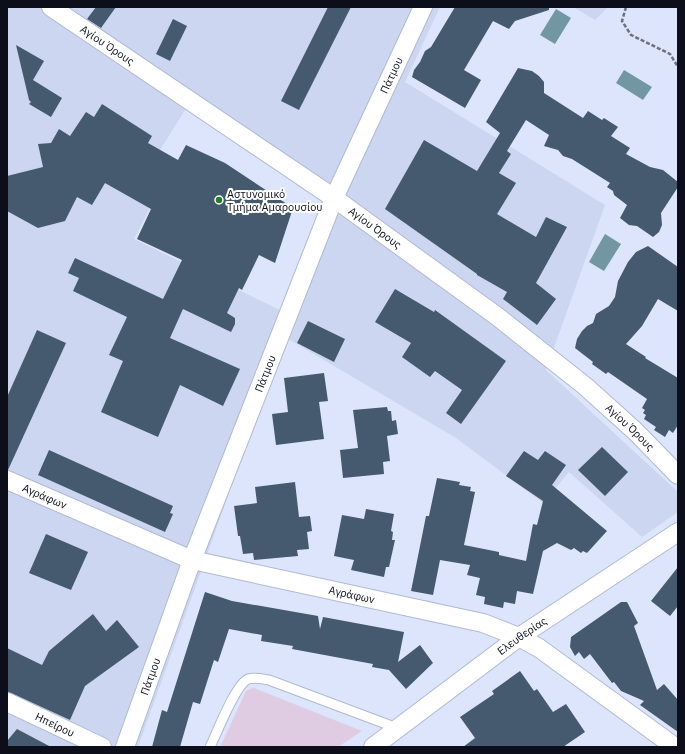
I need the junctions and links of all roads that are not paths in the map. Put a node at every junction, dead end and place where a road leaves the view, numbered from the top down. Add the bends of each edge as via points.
1 (51, 7) edge
2 (424, 7) edge
3 (334, 198) junction
4 (678, 475) edge
5 (7, 480) edge
6 (678, 532) edge
7 (192, 560) junction
8 (519, 637) junction
9 (7, 702) edge
10 (397, 728) junction
11 (102, 747) edge
12 (125, 747) edge
13 (210, 747) edge
14 (373, 747) edge
15 (676, 747) edge

1 - 3 street, Αγίου Όρους
2 - 3 street, Πάτμου
3 - 4 street, Αγίου Όρους via 498,317 585,386 635,431
3 - 7 street, Πάτμου
5 - 7 street, Αγράφων
6 - 8 street, Ελευθερίας
7 - 8 street, Αγράφων via 483,623
7 - 12 street, Πάτμου
8 - 10 street, Ελευθερίας
8 - 15 street, Αγράφων via 539,648
9 - 11 street, Ηπείρου
10 - 13 lane via 258,678 248,680 240,686
10 - 14 street, Ελευθερίας

